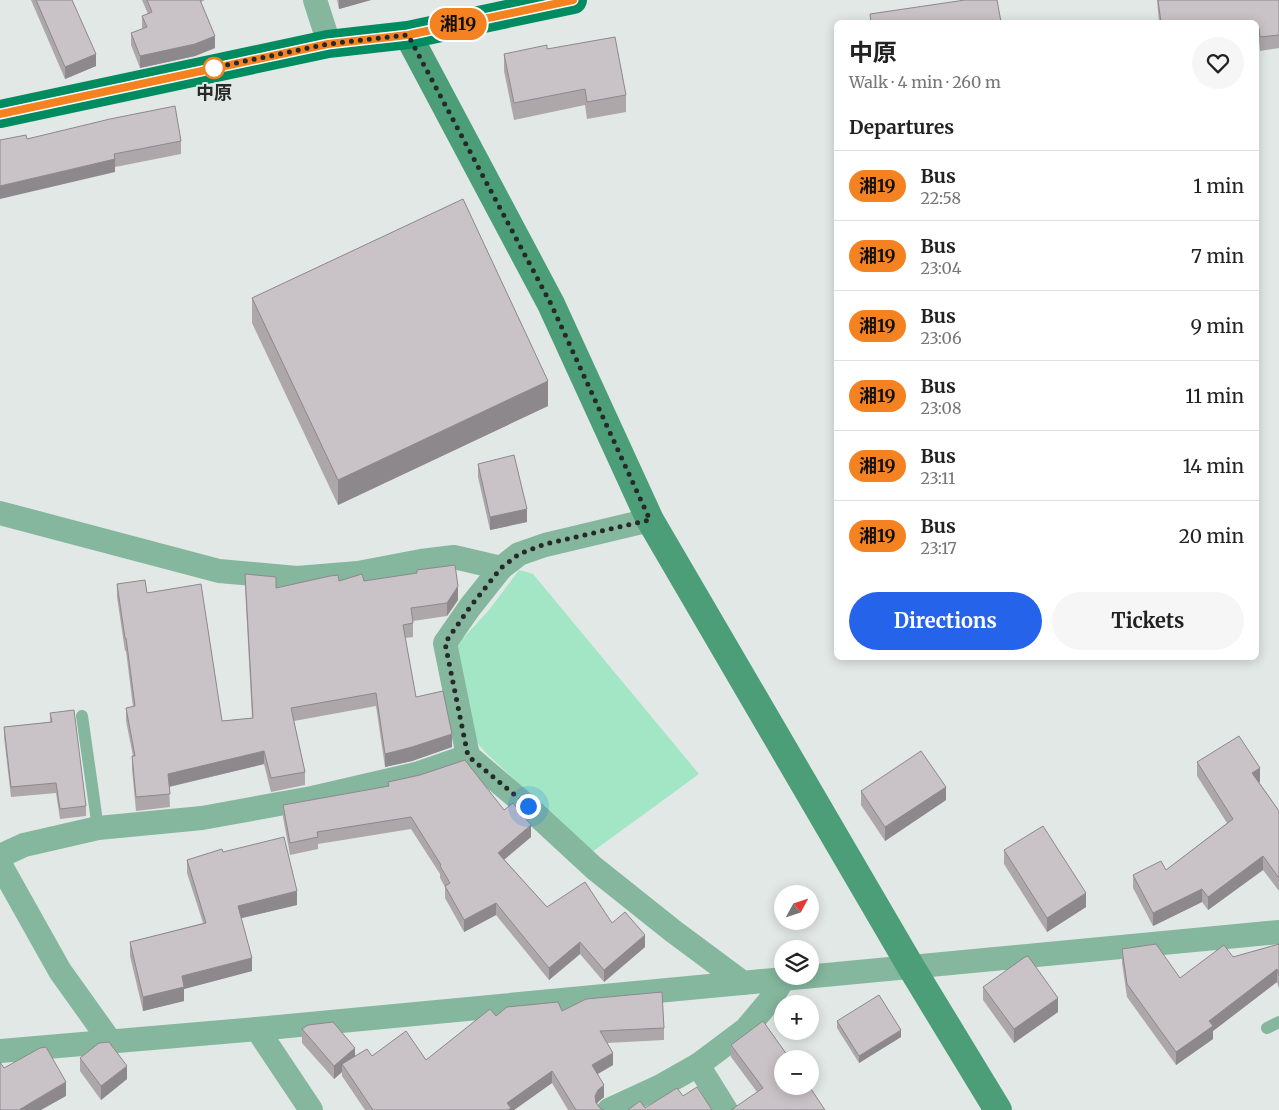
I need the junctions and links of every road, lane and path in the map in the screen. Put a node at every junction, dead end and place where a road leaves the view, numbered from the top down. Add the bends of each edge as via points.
1 (315, 0) edge
2 (573, 0) edge
3 (408, 35) junction
4 (328, 44) junction
5 (0, 114) edge
6 (0, 513) edge
7 (650, 520) junction
8 (501, 568) junction
9 (82, 716) dead end
10 (468, 756) junction
11 (98, 828) junction
12 (0, 856) edge
13 (0, 864) edge
14 (1279, 932) edge
15 (912, 967) junction
16 (819, 976) edge
17 (774, 981) edge
18 (743, 983) junction
19 (780, 985) edge
20 (1279, 1022) edge
21 (1267, 1028) dead end
22 (257, 1029) junction
23 (110, 1041) junction
24 (0, 1051) edge
25 (698, 1065) junction
26 (311, 1110) edge
27 (609, 1110) edge
28 (726, 1110) edge
29 (998, 1110) edge

1 - 4 street
2 - 3 main road
3 - 4 main road
3 - 7 street via 551,304
4 - 5 main road
6 - 8 street via 219,571 297,578 358,573 454,557
7 - 8 street via 545,544 519,554
7 - 15 street
8 - 10 street via 445,643
9 - 11 lane
10 - 11 street via 416,774 312,798 202,818
10 - 18 street via 594,868
11 - 12 street via 24,845
13 - 23 street via 60,971
14 - 15 street
15 - 16 street
15 - 29 street
17 - 18 street
18 - 22 street
19 - 25 street via 746,1029
20 - 21 lane
22 - 23 street
22 - 26 street
23 - 24 street
25 - 27 street
25 - 28 street

